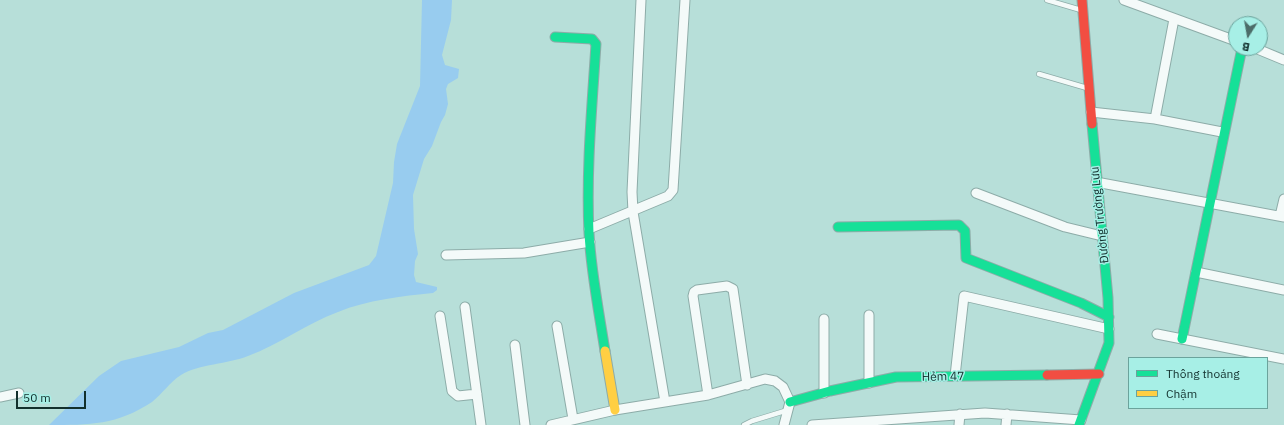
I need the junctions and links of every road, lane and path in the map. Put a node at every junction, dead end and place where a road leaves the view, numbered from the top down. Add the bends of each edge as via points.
1 (641, 0) edge
2 (685, 0) edge
3 (1047, 0) edge
4 (1082, 0) edge
5 (1124, 0) edge
6 (1082, 11) junction
7 (1174, 19) junction
8 (555, 37) dead end
9 (1228, 38) edge
10 (1268, 53) edge
11 (1240, 56) edge
12 (1284, 60) edge
13 (1039, 74) dead end
14 (1089, 88) junction
15 (1091, 112) junction
16 (1155, 119) junction
17 (1222, 132) junction
18 (1096, 182) junction
19 (976, 193) dead end
20 (1284, 199) edge
21 (1210, 204) junction
22 (633, 212) junction
23 (1282, 216) edge
24 (838, 227) dead end
25 (589, 229) junction
26 (1102, 236) junction
27 (590, 244) junction
28 (446, 255) dead end
29 (1196, 272) junction
30 (1284, 290) edge
31 (466, 307) dead end
32 (869, 315) dead end
33 (440, 316) dead end
34 (1109, 317) junction
35 (824, 319) dead end
36 (557, 326) dead end
37 (1109, 329) junction
38 (1157, 334) dead end
39 (1182, 339) junction
40 (516, 345) dead end
41 (1284, 359) edge
42 (1099, 374) junction
43 (955, 376) junction
44 (869, 383) junction
45 (747, 385) junction
46 (824, 392) junction
47 (19, 393) dead end
48 (477, 394) junction
49 (708, 394) junction
50 (0, 397) edge
51 (665, 402) junction
52 (789, 406) junction
53 (615, 410) junction
54 (960, 414) junction
55 (1007, 414) junction
56 (573, 419) junction
57 (915, 421) edge
58 (870, 423) edge
59 (1080, 423) edge
60 (481, 425) edge
61 (525, 425) edge
62 (550, 425) edge
63 (744, 425) edge
64 (784, 425) edge
65 (812, 425) edge
66 (959, 425) edge
67 (1006, 425) edge

1 - 22 street
2 - 22 street via 673,190 668,196
3 - 6 lane
4 - 6 street, Đường Trường Lưu
5 - 7 street
6 - 14 street, Đường Trường Lưu
7 - 9 street
7 - 16 street
8 - 25 street via 592,39 596,44 588,194
10 - 12 street
11 - 17 street
13 - 14 lane
14 - 15 street, Đường Trường Lưu
15 - 16 street
15 - 18 street, Đường Trường Lưu
16 - 17 street
17 - 21 street
18 - 21 street
18 - 26 street, Đường Trường Lưu
19 - 26 street via 1065,227
20 - 23 street
21 - 23 street
21 - 29 street
22 - 25 street
22 - 51 street
24 - 34 street via 959,225 965,231 966,258
25 - 27 street
26 - 34 street, Đường Trường Lưu
27 - 28 street via 524,253
27 - 53 street
29 - 30 street
29 - 39 street
31 - 48 street
32 - 44 street
33 - 48 street via 452,391 458,396
34 - 37 street, Đường Trường Lưu
35 - 46 street
36 - 56 street
37 - 42 street, Đường Trường Lưu via 1109,343
37 - 43 street via 964,296
38 - 39 street
39 - 41 street
40 - 61 street
42 - 43 street, Hẻm 47
42 - 59 street, Đường Trường Lưu
43 - 44 street, Hẻm 47 via 896,377
44 - 46 street, Hẻm 47
45 - 49 street
45 - 49 street via 734,289 727,286 697,290 693,296
45 - 52 street via 765,380 775,381 783,387
46 - 52 street, Hẻm 47
47 - 50 street
48 - 60 street
49 - 51 street
51 - 53 street
52 - 63 lane
52 - 64 street
53 - 56 street
54 - 55 street
54 - 57 street
54 - 66 street
55 - 59 street
55 - 67 street
56 - 62 street
57 - 58 street
58 - 65 street

